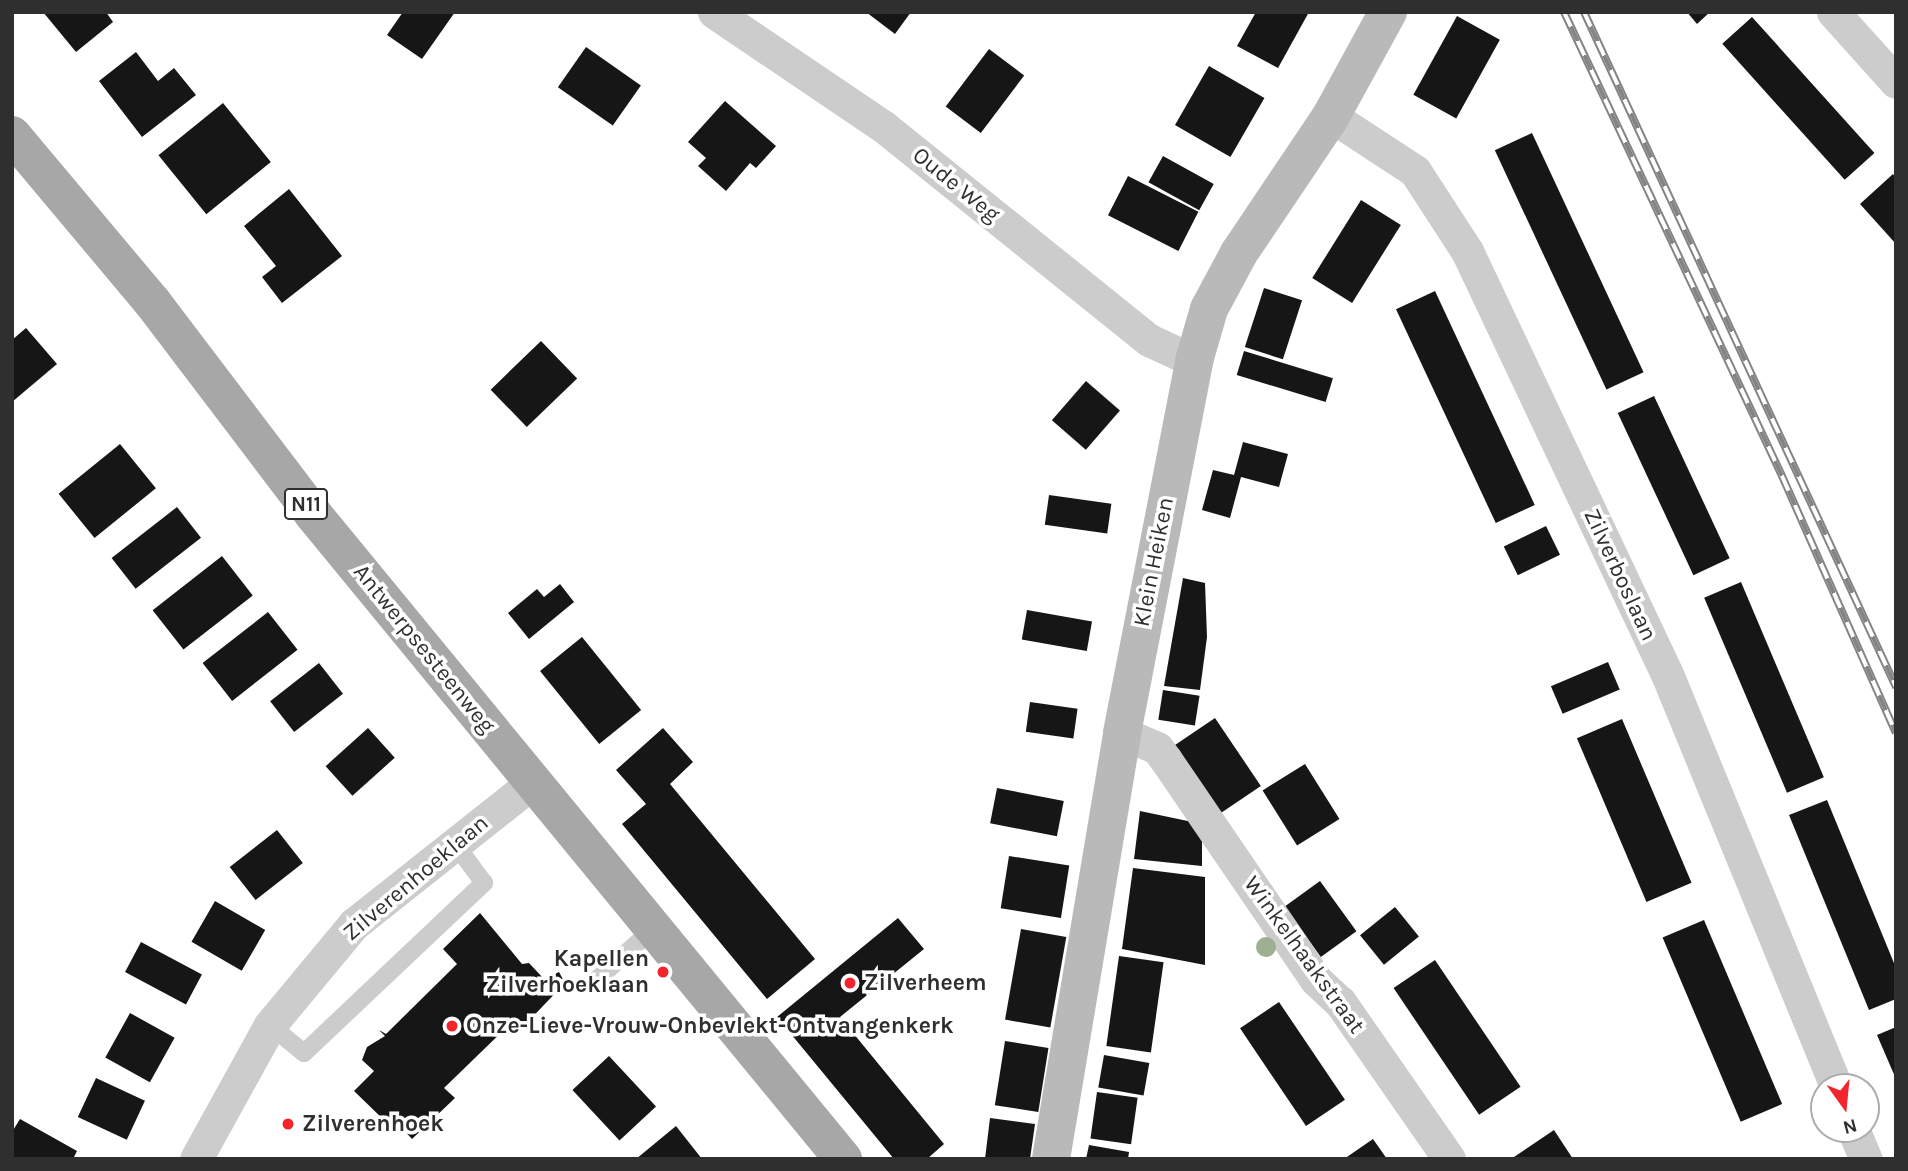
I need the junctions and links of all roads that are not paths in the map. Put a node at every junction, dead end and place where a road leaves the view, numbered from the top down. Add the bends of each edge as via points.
1 (714, 12) edge
2 (1388, 12) edge
3 (1833, 12) edge
4 (1896, 82) edge
5 (1331, 116) junction
6 (12, 135) edge
7 (1194, 361) junction
8 (1122, 733) junction
9 (533, 782) junction
10 (455, 844) junction
11 (653, 929) junction
12 (593, 983) dead end
13 (270, 1025) junction
14 (1830, 1073) edge
15 (196, 1159) edge
16 (843, 1159) edge
17 (1051, 1159) edge
18 (1448, 1159) edge

1 - 7 street, Oude Weg via 884,127 1149,340
2 - 5 street, Klein Heiken
3 - 4 street
5 - 7 street, Klein Heiken via 1239,253 1209,309
5 - 14 street, Zilverboslaan via 1416,171 1467,251 1667,674
6 - 9 main road, Antwerpsesteenweg / N11
7 - 8 street, Klein Heiken
8 - 17 street, Klein Heiken
8 - 18 street, Winkelhaakstraat via 1157,748
9 - 10 street, Zilverenhoeklaan
9 - 11 main road, Antwerpsesteenweg / N11
10 - 13 street, Zilverenhoeklaan via 354,924
10 - 13 lane via 484,883 304,1053
11 - 12 lane
11 - 16 main road, Antwerpsesteenweg / N11
13 - 15 street, Zilverenhoeklaan

